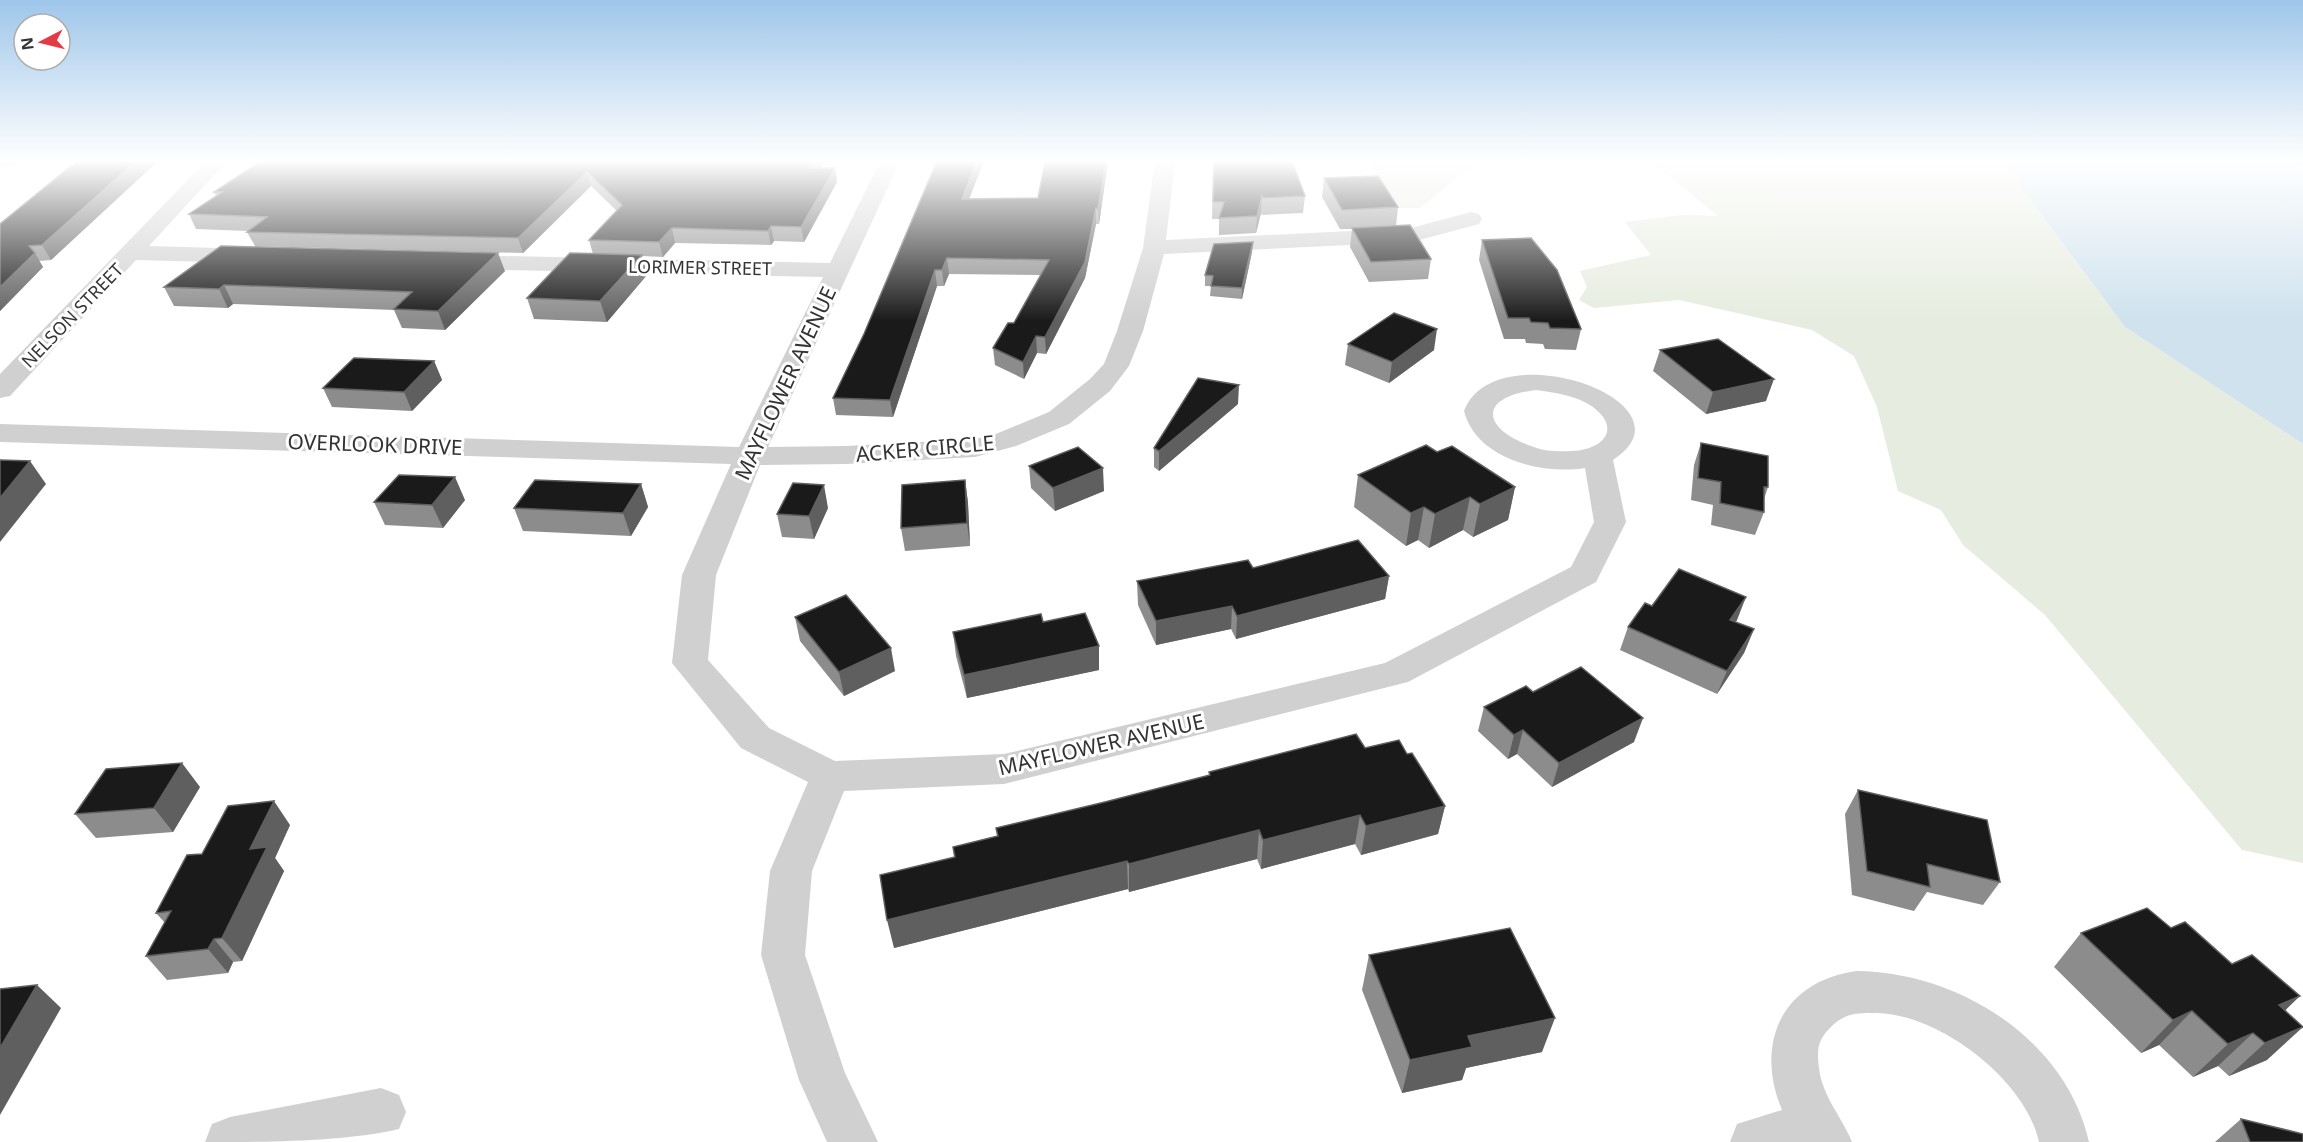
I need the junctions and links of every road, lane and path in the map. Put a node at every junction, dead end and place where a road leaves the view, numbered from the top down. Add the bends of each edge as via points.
1 (168, 214) edge
2 (864, 214) edge
3 (1158, 214) edge
4 (1471, 219) dead end
5 (1154, 248) junction
6 (132, 253) junction
7 (272, 257) edge
8 (436, 261) edge
9 (837, 270) junction
10 (0, 390) edge
11 (0, 433) edge
12 (749, 456) junction
13 (1598, 456) dead end
14 (830, 776) junction
15 (381, 1112) dead end
16 (1821, 1134) edge
17 (230, 1142) edge
18 (853, 1142) edge
19 (1755, 1142) edge
20 (2064, 1142) edge

1 - 6 street, NELSON STREET
2 - 9 street, MAYFLOWER AVENUE
3 - 5 street, ACKER CIRCLE
4 - 5 street via 1413,235
5 - 12 street, ACKER CIRCLE via 1116,366 1100,385 1059,418 975,448
6 - 7 street
6 - 10 street, NELSON STREET
8 - 9 street, LORIMER STREET
9 - 12 street, MAYFLOWER AVENUE
11 - 12 street, OVERLOOK DRIVE
12 - 14 street, MAYFLOWER AVENUE via 699,575 690,663 755,738
13 - 14 street, MAYFLOWER AVENUE via 1610,522 1584,574 1395,673 1004,769
14 - 18 street via 791,871 783,955 823,1080
15 - 17 street
16 - 19 street
16 - 20 street via 1798,1087 1794,1052 1803,1023 1825,1003 1855,992 1892,993 1943,1009 1974,1025 2012,1054 2043,1092

